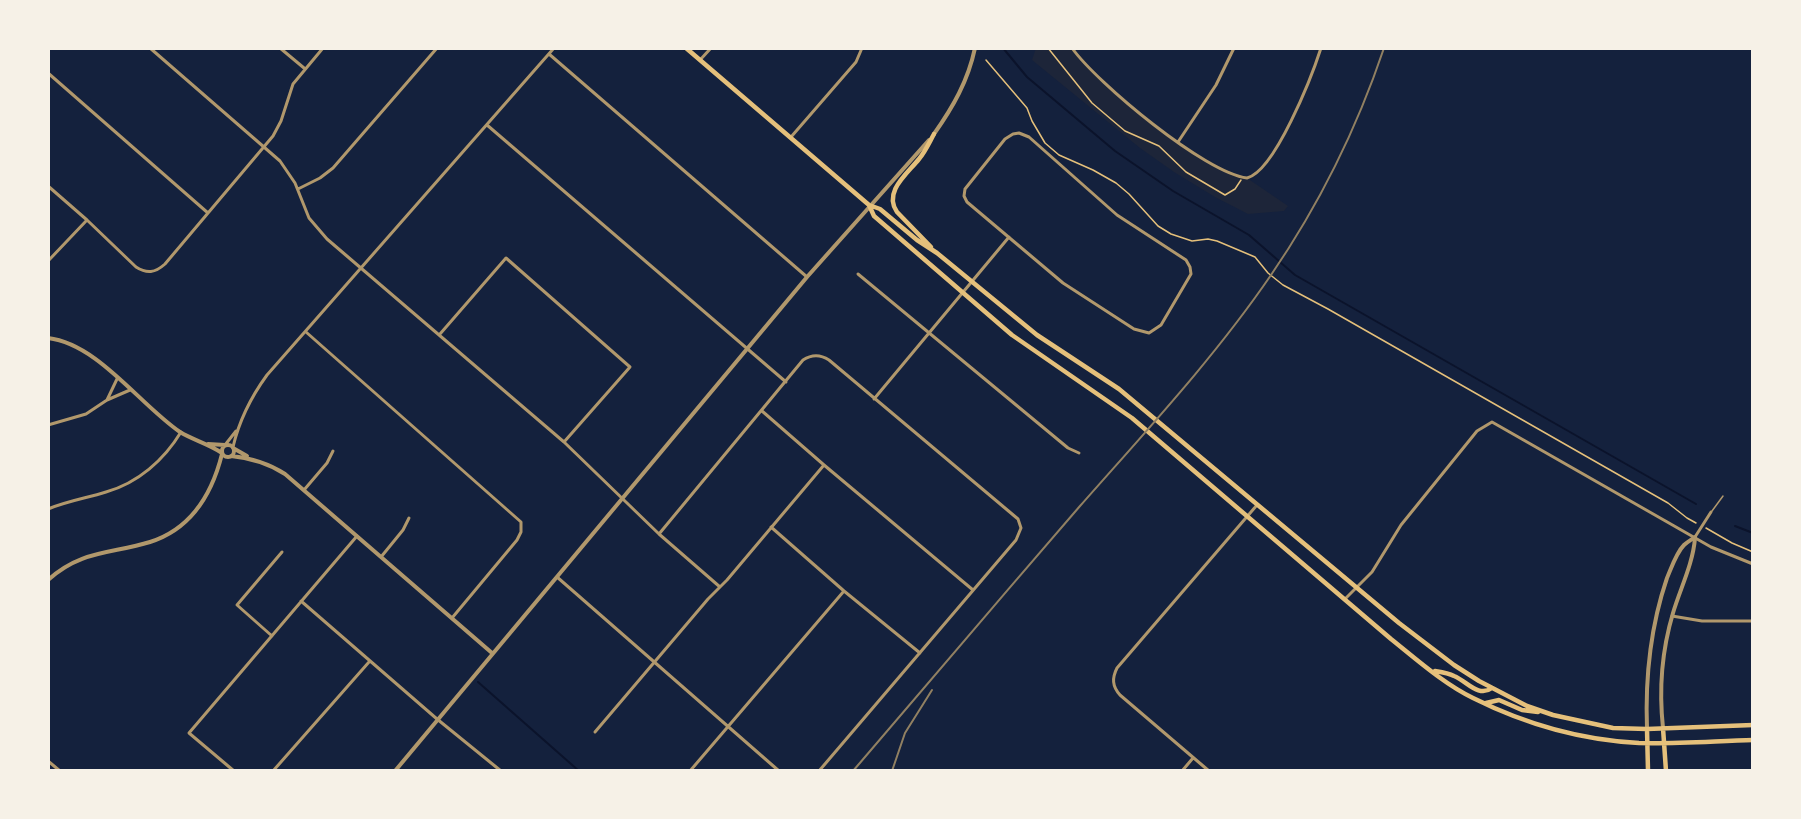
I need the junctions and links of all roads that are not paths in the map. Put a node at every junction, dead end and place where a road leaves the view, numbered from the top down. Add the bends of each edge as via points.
1 (150, 48) edge
2 (280, 48) edge
3 (323, 48) edge
4 (437, 48) edge
5 (554, 48) edge
6 (686, 48) edge
7 (711, 48) edge
8 (862, 48) edge
9 (975, 48) edge
10 (1072, 48) edge
11 (1234, 48) edge
12 (1321, 48) edge
13 (549, 54) junction
14 (700, 60) junction
15 (304, 69) junction
16 (48, 73) edge
17 (487, 126) junction
18 (934, 134) junction
19 (791, 137) junction
20 (1178, 142) junction
21 (264, 147) junction
22 (48, 186) edge
23 (298, 189) junction
24 (869, 205) junction
25 (208, 213) junction
26 (87, 220) junction
27 (1009, 237) junction
28 (937, 253) junction
29 (50, 260) dead end
30 (361, 268) junction
31 (858, 274) dead end
32 (807, 276) junction
33 (972, 282) junction
34 (963, 292) junction
35 (306, 332) junction
36 (930, 332) junction
37 (440, 334) junction
38 (48, 338) edge
39 (746, 348) junction
40 (117, 379) junction
41 (786, 382) junction
42 (130, 390) junction
43 (874, 399) junction
44 (107, 400) junction
45 (762, 411) junction
46 (48, 425) edge
47 (237, 430) junction
48 (181, 432) junction
49 (564, 442) junction
50 (208, 444) junction
51 (225, 445) junction
52 (233, 448) junction
53 (333, 451) dead end
54 (222, 453) junction
55 (1079, 453) dead end
56 (230, 456) junction
57 (250, 458) junction
58 (824, 465) junction
59 (218, 471) junction
60 (304, 490) junction
61 (622, 496) junction
62 (1723, 496) dead end
63 (1258, 504) junction
64 (48, 508) edge
65 (1711, 512) joint
66 (1248, 517) junction
67 (409, 518) dead end
68 (771, 527) junction
69 (659, 534) junction
70 (357, 536) junction
71 (1695, 537) junction
72 (282, 552) dead end
73 (381, 557) junction
74 (1753, 564) edge
75 (556, 576) junction
76 (48, 580) edge
77 (720, 587) junction
78 (1357, 588) junction
79 (973, 590) junction
80 (844, 591) junction
81 (1344, 600) junction
82 (301, 601) junction
83 (1672, 616) junction
84 (452, 618) junction
85 (1753, 621) edge
86 (272, 636) junction
87 (492, 653) junction
88 (920, 653) junction
89 (369, 661) junction
90 (654, 662) junction
91 (1429, 669) junction
92 (1492, 688) junction
93 (1486, 703) junction
94 (1552, 715) junction
95 (437, 719) junction
96 (1753, 725) edge
97 (728, 727) junction
98 (1647, 729) junction
99 (1663, 729) junction
100 (594, 732) dead end
101 (1753, 740) edge
102 (1665, 742) junction
103 (1647, 743) junction
104 (1193, 758) junction
105 (48, 761) edge
106 (60, 771) edge
107 (234, 771) edge
108 (273, 771) edge
109 (394, 771) edge
110 (501, 771) edge
111 (690, 771) edge
112 (779, 771) edge
113 (819, 771) edge
114 (1182, 771) edge
115 (1209, 771) edge
116 (1648, 771) edge
117 (1666, 771) edge

1 - 21 street
2 - 15 street
3 - 15 street
4 - 23 street via 333,168
5 - 13 street
6 - 14 main road
7 - 14 street
8 - 19 street via 856,62
9 - 18 street via 961,92
10 - 20 street via 1111,90
11 - 20 street via 1216,86
12 - 20 street via 1290,123 1254,176 1242,178
13 - 17 street
13 - 32 street
14 - 19 main road
15 - 21 street via 289,92 278,128
16 - 25 street
17 - 30 street
17 - 39 street
18 - 24 street
18 - 28 main road via 896,188 892,202
19 - 24 main road
21 - 23 street via 286,168
21 - 25 street
22 - 26 street
23 - 30 street via 315,226
24 - 28 main road via 880,208
24 - 32 street
24 - 34 main road via 874,216
25 - 26 street via 165,264 153,272 136,267
26 - 29 street
27 - 27 street via 1063,283 1134,329 1149,333 1161,324 1191,274 1186,260 1117,215 1029,137 1019,133 1005,139 971,180 964,196
27 - 33 street
28 - 33 main road
30 - 35 street
30 - 37 street
31 - 36 street
32 - 39 street
33 - 34 street
33 - 63 main road via 1046,341 1119,389
34 - 36 street
34 - 66 main road via 1023,343 1131,418
35 - 47 street via 259,387
35 - 84 street via 515,515 522,526 517,540
36 - 43 street
36 - 55 street via 1068,448
37 - 49 street
37 - 49 street via 506,258 630,367
38 - 40 street via 81,349
39 - 41 street
39 - 61 street
40 - 42 street
40 - 44 street
41 - 43 street via 803,360 812,355 824,357
41 - 45 street
42 - 44 street
42 - 48 street
43 - 79 street via 1016,516 1021,528 1016,540
44 - 46 street via 86,414
45 - 58 street
45 - 69 street
47 - 51 street
47 - 52 street
48 - 50 street
48 - 64 street via 162,457 133,481
49 - 61 street
50 - 51 street
50 - 54 street
51 - 52 street
51 - 54 street
52 - 56 street
52 - 57 street
53 - 60 street
54 - 56 street
54 - 59 street
56 - 57 street
56 - 59 street
57 - 60 street via 276,468
58 - 68 street
58 - 79 street
59 - 76 street via 198,508 170,533 148,542 98,552
60 - 70 street
61 - 69 street
61 - 75 street
62 - 65 lane
63 - 66 street
63 - 78 main road
65 - 71 street
66 - 81 main road
66 - 104 street via 1117,668 1113,683 1120,694
67 - 73 street
68 - 77 street
68 - 80 street
69 - 77 street
70 - 73 street
70 - 82 street
71 - 74 street
71 - 78 street via 1492,422 1478,431 1401,525 1377,565
71 - 83 street via 1694,552
71 - 98 street via 1682,547 1658,605 1648,656
72 - 86 street via 237,605
73 - 84 street
75 - 87 street
75 - 90 street
77 - 90 street
78 - 81 street
78 - 92 main road via 1454,665
79 - 88 street
80 - 88 street
80 - 97 street
81 - 91 main road
82 - 86 street
82 - 89 street
83 - 85 street via 1702,621
83 - 99 street via 1662,681
84 - 87 street
86 - 107 street via 189,733
87 - 95 street
88 - 113 street
89 - 95 street
89 - 108 street
90 - 97 street
90 - 100 street
91 - 92 main road via 1455,676 1480,692
91 - 93 main road
92 - 94 main road
93 - 94 main road via 1499,700 1522,710
93 - 103 main road via 1564,733
94 - 98 main road via 1613,728
95 - 109 street
95 - 110 street
96 - 99 main road
97 - 111 street
97 - 112 street
98 - 99 main road
98 - 103 main road
99 - 102 main road
101 - 102 main road
102 - 103 main road
102 - 117 main road
103 - 116 main road
104 - 114 street
104 - 115 street
105 - 106 street

